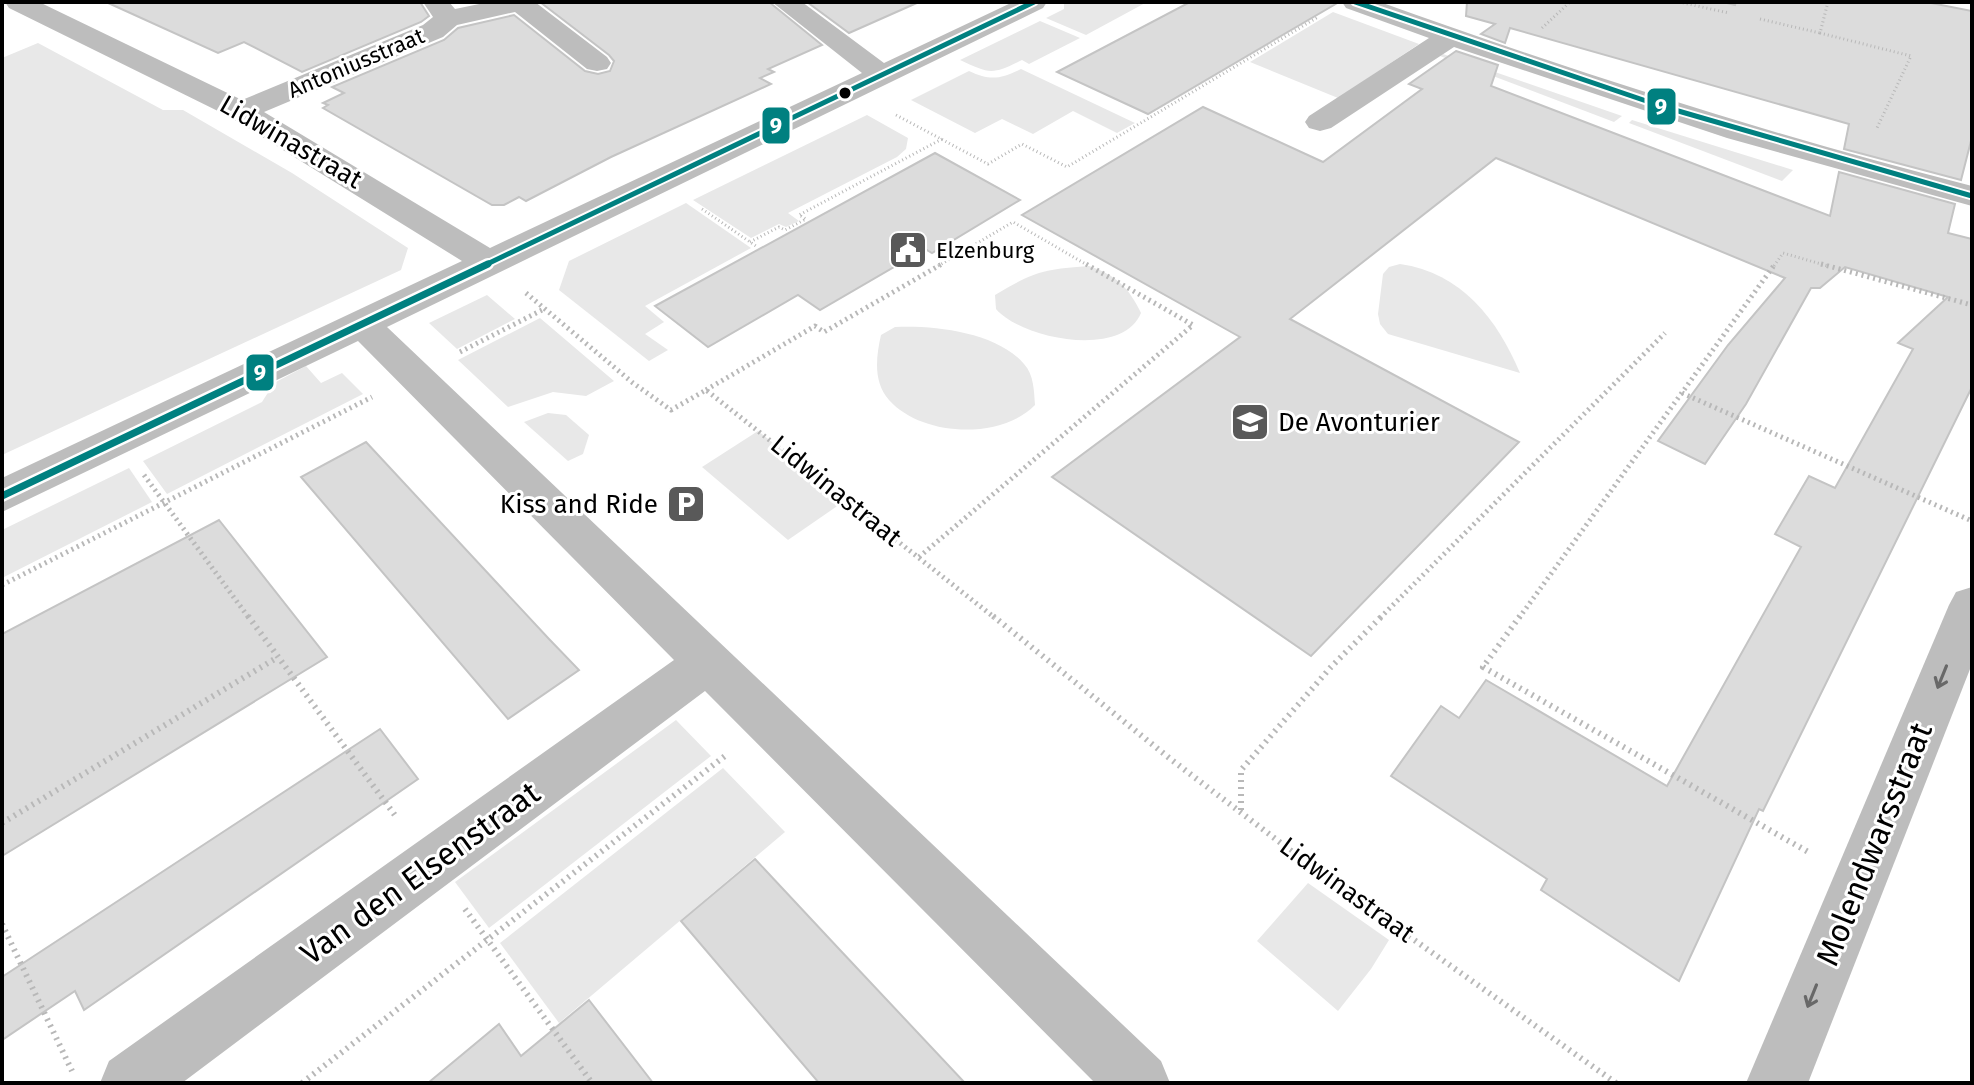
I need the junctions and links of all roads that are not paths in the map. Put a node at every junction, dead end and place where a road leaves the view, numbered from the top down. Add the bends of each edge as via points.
1 (18, 2) edge
2 (785, 2) edge
3 (1034, 2) edge
4 (1343, 6) edge
5 (442, 10) edge
6 (1450, 37) junction
7 (597, 63) dead end
8 (882, 75) junction
9 (241, 111) junction
10 (1320, 122) dead end
11 (1972, 196) edge
12 (490, 263) junction
13 (362, 324) junction
14 (2, 496) edge
15 (1972, 605) edge
16 (708, 662) junction
17 (131, 1083) edge
18 (1139, 1083) edge
19 (1777, 1083) edge

1 - 9 street, Lidwinastraat
2 - 8 street
3 - 8 street
4 - 6 street
5 - 7 street, Antoniusstraat via 520,3
5 - 9 street, Antoniusstraat via 433,31
6 - 10 street
6 - 11 street via 1661,109
8 - 12 street
9 - 12 street, Lidwinastraat
12 - 13 street
13 - 14 street
13 - 16 street
15 -> 19 street, Molendwarsstraat
16 - 17 street, Van den Elsenstraat
16 - 18 street

